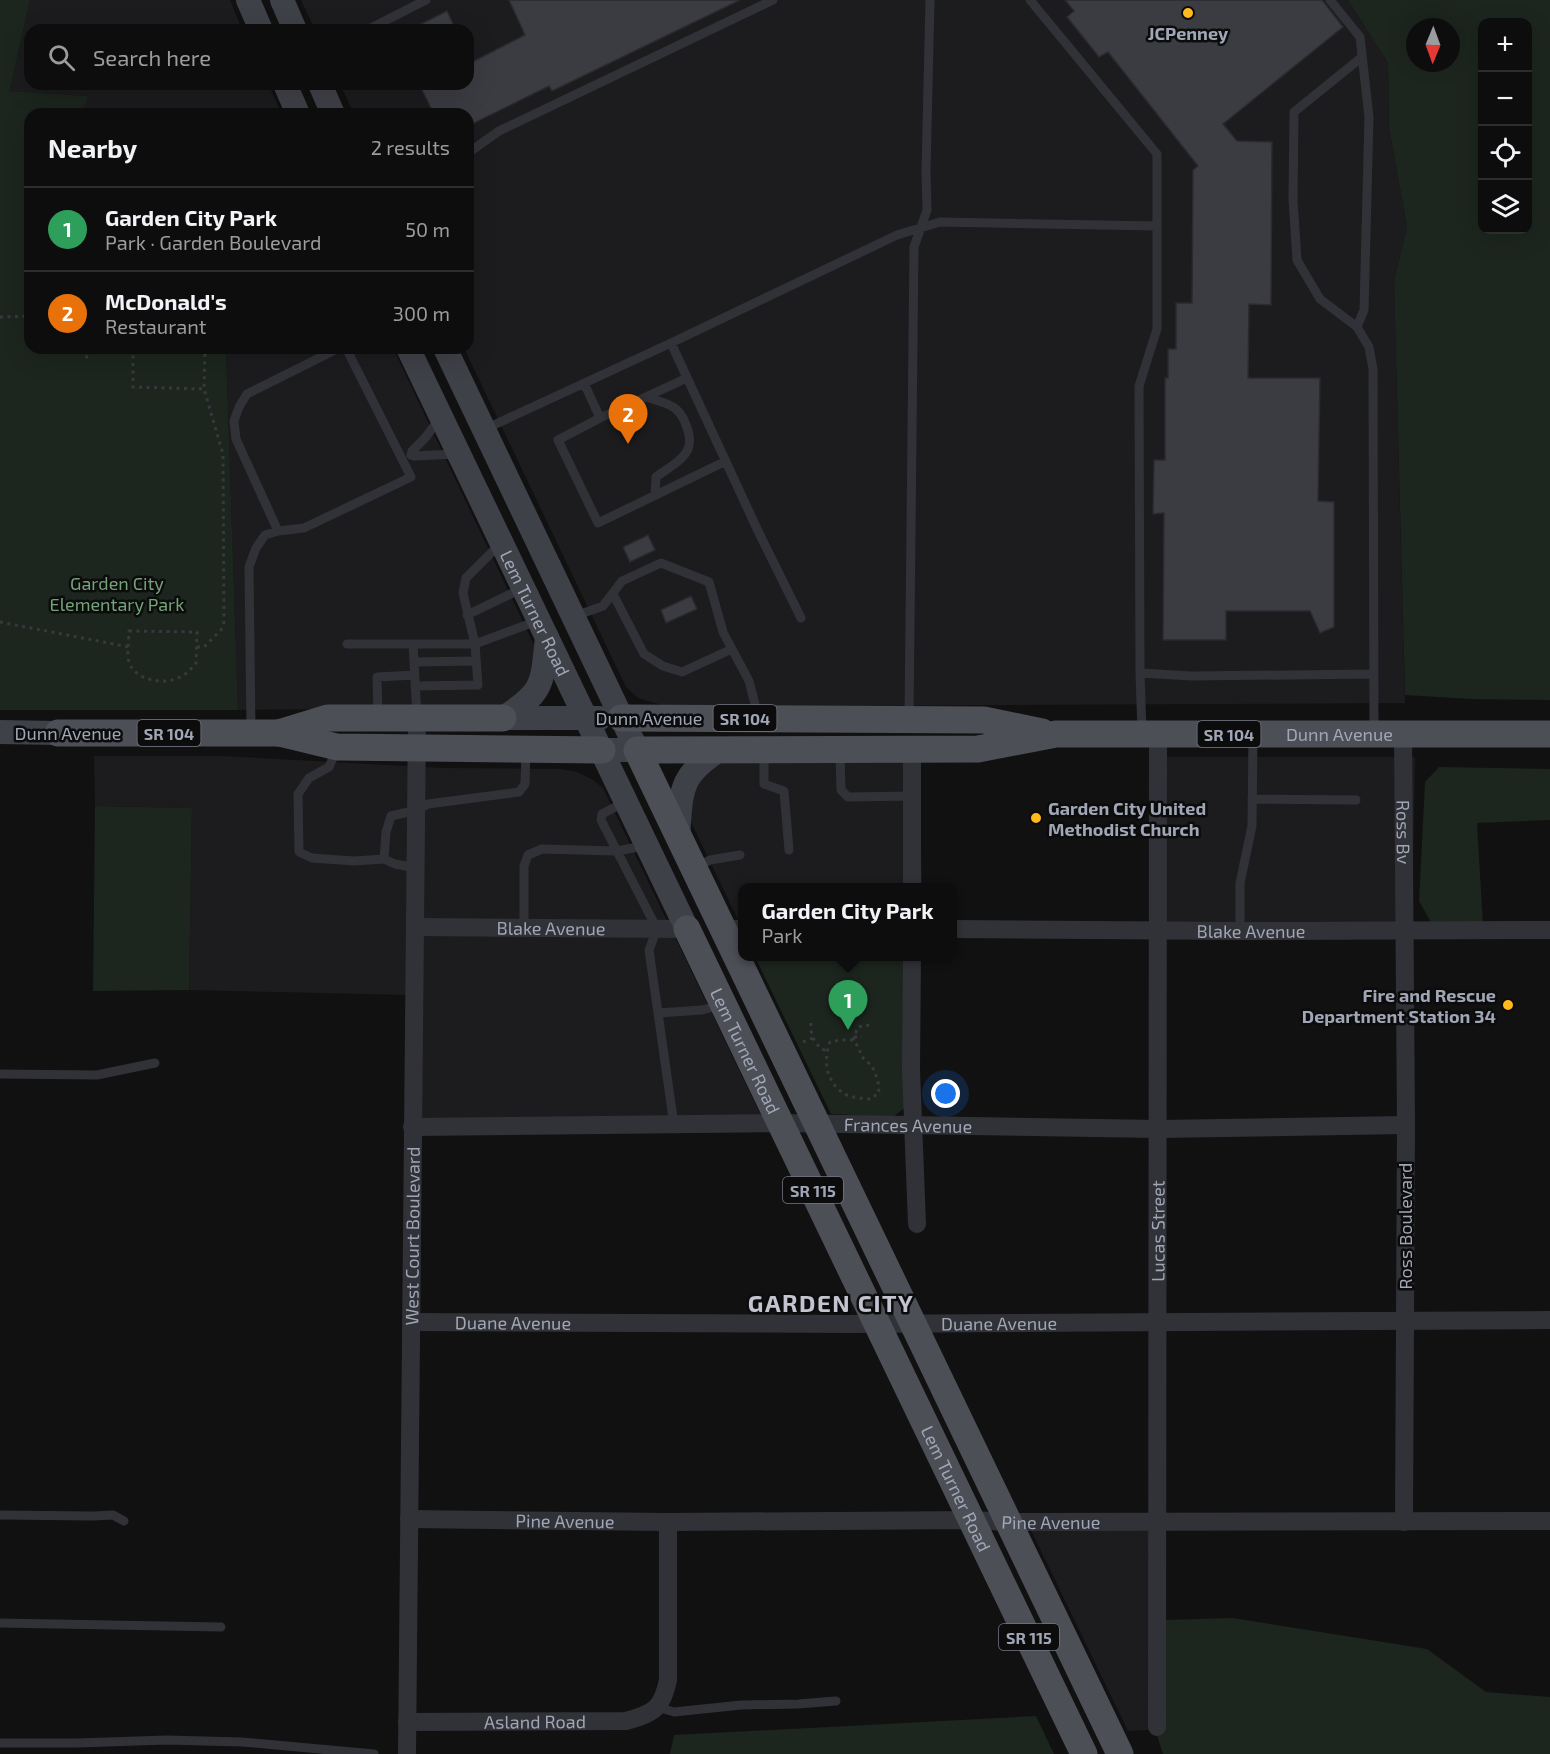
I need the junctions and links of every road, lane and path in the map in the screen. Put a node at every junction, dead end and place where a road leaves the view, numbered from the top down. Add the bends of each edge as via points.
1 (248, 0) edge
2 (282, 0) edge
3 (426, 0) edge
4 (773, 0) edge
5 (930, 0) edge
6 (1030, 0) edge
7 (1330, 0) edge
8 (258, 24) edge
9 (293, 24) edge
10 (379, 24) edge
11 (1362, 57) junction
12 (288, 90) edge
13 (323, 90) edge
14 (295, 108) edge
15 (330, 108) edge
16 (474, 149) edge
17 (1157, 226) junction
18 (920, 229) junction
19 (0, 316) edge
20 (24, 316) edge
21 (1357, 327) junction
22 (671, 343) junction
23 (86, 354) edge
24 (133, 354) edge
25 (205, 354) edge
26 (327, 354) edge
27 (349, 354) edge
28 (411, 354) edge
29 (448, 354) edge
30 (87, 362) dead end
31 (687, 378) junction
32 (584, 383) junction
33 (204, 389) junction
34 (646, 397) junction
35 (441, 416) junction
36 (600, 418) junction
37 (484, 430) junction
38 (460, 453) junction
39 (406, 457) junction
40 (726, 461) junction
41 (655, 495) junction
42 (278, 531) junction
43 (502, 542) junction
44 (523, 588) junction
45 (613, 594) junction
46 (467, 615) junction
47 (573, 617) junction
48 (801, 618) dead end
49 (0, 622) edge
50 (543, 629) junction
51 (347, 644) dead end
52 (413, 644) junction
53 (475, 644) junction
54 (129, 647) junction
55 (197, 647) junction
56 (732, 649) junction
57 (476, 661) junction
58 (414, 662) junction
59 (1140, 673) junction
60 (1373, 674) junction
61 (415, 675) junction
62 (415, 686) junction
63 (378, 718) junction
64 (417, 718) junction
65 (503, 718) junction
66 (586, 718) junction
67 (621, 718) junction
68 (759, 718) junction
69 (909, 720) junction
70 (0, 732) edge
71 (58, 733) joint
72 (251, 733) junction
73 (279, 733) junction
74 (1253, 733) junction
75 (1056, 734) junction
76 (1150, 734) junction
77 (1374, 734) junction
78 (1403, 734) junction
79 (1550, 734) edge
80 (337, 747) junction
81 (417, 749) junction
82 (840, 749) junction
83 (912, 749) junction
84 (526, 750) junction
85 (602, 750) junction
86 (637, 750) junction
87 (719, 750) junction
88 (764, 750) junction
89 (912, 796) junction
90 (1252, 799) junction
91 (1356, 800) dead end
92 (627, 801) junction
93 (417, 810) junction
94 (678, 835) junction
95 (647, 846) junction
96 (789, 850) dead end
97 (616, 851) junction
98 (740, 855) dead end
99 (384, 860) junction
100 (416, 868) junction
101 (694, 868) junction
102 (912, 883) edge
103 (415, 927) junction
104 (524, 928) junction
105 (657, 929) junction
106 (687, 929) junction
107 (733, 929) edge
108 (957, 929) edge
109 (1158, 930) junction
110 (1405, 930) junction
111 (1550, 930) edge
112 (1239, 931) junction
113 (747, 961) edge
114 (912, 961) edge
115 (723, 1004) junction
116 (658, 1012) junction
117 (811, 1023) dead end
118 (870, 1025) dead end
119 (813, 1037) junction
120 (862, 1037) dead end
121 (853, 1039) junction
122 (803, 1042) dead end
123 (826, 1051) junction
124 (155, 1063) dead end
125 (0, 1074) edge
126 (780, 1123) junction
127 (817, 1124) junction
128 (674, 1125) junction
129 (913, 1125) junction
130 (1406, 1125) junction
131 (412, 1127) junction
132 (1158, 1129) junction
133 (917, 1224) dead end
134 (1550, 1320) edge
135 (1405, 1321) junction
136 (411, 1322) junction
137 (877, 1322) junction
138 (1159, 1322) junction
139 (913, 1323) junction
140 (0, 1515) edge
141 (409, 1519) junction
142 (973, 1520) junction
143 (124, 1521) dead end
144 (1158, 1521) junction
145 (1550, 1521) edge
146 (668, 1522) junction
147 (1008, 1522) junction
148 (1404, 1522) junction
149 (0, 1623) edge
150 (221, 1627) dead end
151 (836, 1701) dead end
152 (657, 1707) junction
153 (407, 1722) junction
154 (1157, 1727) dead end
155 (0, 1743) edge
156 (374, 1754) edge
157 (407, 1754) edge
158 (1084, 1754) edge
159 (1120, 1754) edge

1 - 8 main road
2 - 9 main road
3 - 10 lane
4 - 16 lane via 499,131
5 - 18 lane via 927,210
6 - 17 lane via 1157,154
7 - 11 lane via 1360,37
11 - 21 lane via 1369,117 1364,310
11 - 21 lane via 1294,112 1297,260 1320,298
12 - 14 main road
13 - 15 main road
17 - 18 lane via 940,222
17 - 59 lane via 1157,329 1139,386
18 - 22 lane via 897,235
18 - 69 lane via 914,247
19 - 20 path
21 - 60 lane via 1369,347 1373,369
22 - 31 lane
22 - 32 lane
23 - 30 path
24 - 33 path via 133,387
25 - 33 path
26 - 42 lane via 247,394 234,421 236,439
27 - 39 lane
28 - 35 main road, Lem Turner Road / SR 115
29 - 37 main road, Lem Turner Road / SR 115
31 - 34 lane
31 - 40 lane
32 - 36 lane
32 - 37 lane
33 - 55 path via 223,454 224,622 204,647
34 - 36 lane
34 - 41 lane via 678,410 690,439 683,456 656,477
35 - 38 main road, Lem Turner Road / SR 115
35 - 39 lane
36 - 41 lane via 558,440 597,523
37 - 47 main road, Lem Turner Road / SR 115
38 - 39 lane
38 - 43 main road, Lem Turner Road / SR 115
39 - 42 lane via 411,477 303,528
40 - 41 lane
40 - 48 lane
42 - 72 lane via 265,535 249,567
43 - 44 main road, Lem Turner Road / SR 115
43 - 46 lane via 466,578 463,593
44 - 46 lane
44 - 50 main road, Lem Turner Road / SR 115
45 - 47 lane via 603,606
45 - 56 lane via 644,654 663,666 682,672
45 - 56 lane via 622,581 661,563 709,582
46 - 53 lane
47 - 67 main road, Lem Turner Road / SR 115
49 - 54 path
50 - 53 lane
50 - 65 main road via 543,676 539,686 525,704
50 - 66 main road, Lem Turner Road / SR 115
51 - 52 lane
52 - 53 lane
52 - 58 lane
53 - 57 lane
54 - 55 path via 129,631 197,632
54 - 55 path via 129,663 135,671 147,679 163,681 177,679 187,672 196,663
56 - 68 lane via 749,681
57 - 58 lane
57 - 62 lane via 478,685
58 - 61 lane
59 - 60 lane
59 - 76 lane
60 - 77 lane
61 - 62 lane
61 - 63 lane via 377,677
62 - 64 lane
63 - 64 main road, Dunn Avenue / SR 104
63 - 73 main road, Dunn Avenue / SR 104 via 328,718
64 - 65 main road, Dunn Avenue / SR 104
64 - 81 street, West Court Boulevard
65 - 66 main road, Dunn Avenue / SR 104
66 - 67 main road, Dunn Avenue / SR 104
66 - 85 main road, Lem Turner Road / SR 115
67 - 68 main road, Dunn Avenue / SR 104
67 - 86 main road, Lem Turner Road / SR 115
68 - 69 main road, Dunn Avenue / SR 104
69 - 75 main road, Dunn Avenue / SR 104 via 984,720
70 - 71 main road, Dunn Avenue / SR 104
71 - 72 main road, Dunn Avenue / SR 104
72 - 73 main road, Dunn Avenue / SR 104
73 - 80 main road, Dunn Avenue / SR 104
74 - 76 main road, Dunn Avenue / SR 104
74 - 77 main road, Dunn Avenue / SR 104
74 - 90 lane
75 - 76 main road, Dunn Avenue / SR 104
75 - 83 main road, Dunn Avenue / SR 104 via 978,749
76 - 109 street, Lucas Street
77 - 78 main road, Dunn Avenue / SR 104
78 - 79 main road, Dunn Avenue / SR 104
78 - 110 street, Ross Bv
80 - 81 main road, Dunn Avenue / SR 104
80 - 99 lane via 329,766 309,778 298,794 299,852 312,858
81 - 84 main road, Dunn Avenue / SR 104
81 - 93 street, West Court Boulevard
82 - 83 main road, Dunn Avenue / SR 104
82 - 88 main road, Dunn Avenue / SR 104
82 - 89 lane via 841,790 848,796
83 - 89 street
84 - 85 main road, Dunn Avenue / SR 104
84 - 93 lane via 525,784 519,792 428,804
85 - 86 main road, Dunn Avenue / SR 104
85 - 92 main road, Lem Turner Road / SR 115
86 - 87 main road, Dunn Avenue / SR 104
86 - 94 main road, Lem Turner Road / SR 115
87 - 88 main road, Dunn Avenue / SR 104
87 - 94 main road via 687,777
88 - 96 lane via 764,784 784,790
89 - 102 street
90 - 91 lane
90 - 112 lane via 1252,826 1240,882
92 - 95 main road, Lem Turner Road / SR 115
92 - 97 lane via 602,814 601,820
93 - 99 lane via 391,816
93 - 100 street, West Court Boulevard
94 - 101 main road, Lem Turner Road / SR 115
95 - 97 lane
95 - 106 main road, Lem Turner Road / SR 115
97 - 104 lane via 542,849 528,855 524,866
97 - 105 lane
98 - 101 lane via 710,860
99 - 100 lane
100 - 103 street, West Court Boulevard
101 - 107 main road, Lem Turner Road / SR 115
103 - 104 street, Blake Avenue
103 - 131 street, West Court Boulevard
104 - 105 street, Blake Avenue
105 - 106 street, Blake Avenue
105 - 116 lane via 649,950
106 - 115 main road, Lem Turner Road / SR 115
108 - 109 street, Blake Avenue
109 - 112 street, Blake Avenue
109 - 132 street, Lucas Street
110 - 111 street, Blake Avenue
110 - 112 street, Blake Avenue
110 - 130 street, Ross Boulevard
113 - 127 main road, Lem Turner Road / SR 115
114 - 129 street
115 - 116 lane via 702,1010
115 - 126 main road, Lem Turner Road / SR 115
116 - 128 lane
117 - 119 path
118 - 121 path via 858,1027
119 - 122 path
119 - 123 path
120 - 121 path
121 - 123 path via 830,1042
121 - 123 path via 878,1080 879,1093 870,1099 844,1094 833,1083 827,1072
124 - 125 lane via 97,1075
126 - 127 street, Frances Avenue
126 - 128 street, Frances Avenue
126 - 137 main road, Lem Turner Road / SR 115
127 - 129 street, Frances Avenue
127 - 139 main road, Lem Turner Road / SR 115
128 - 131 street, Frances Avenue
129 - 132 street, Frances Avenue
129 - 133 street
130 - 132 street, Frances Avenue
130 - 135 street, Ross Boulevard
131 - 136 street, West Court Boulevard
132 - 138 street, Lucas Street
134 - 135 street, Duane Avenue
135 - 138 street, Duane Avenue
135 - 148 street, Ross Boulevard
136 - 137 street, Duane Avenue
136 - 141 street, West Court Boulevard
137 - 139 street, Duane Avenue
137 - 142 main road, Lem Turner Road / SR 115
138 - 139 street, Duane Avenue
138 - 144 street, Lucas Street
139 - 147 main road, Lem Turner Road / SR 115
140 - 143 lane via 113,1515
141 - 146 street, Pine Avenue
141 - 153 street, West Court Boulevard
142 - 146 street, Pine Avenue
142 - 147 street, Pine Avenue
142 - 158 main road, Lem Turner Road / SR 115
144 - 147 street, Pine Avenue
144 - 148 street, Pine Avenue
144 - 154 street, Lucas Street
145 - 148 street, Pine Avenue
146 - 152 street via 668,1680 665,1696
147 - 159 main road, Lem Turner Road / SR 115
149 - 150 lane
151 - 152 lane via 674,1712
152 - 153 street, Asland Road via 626,1721
153 - 157 street, West Court Boulevard
155 - 156 lane via 242,1742

